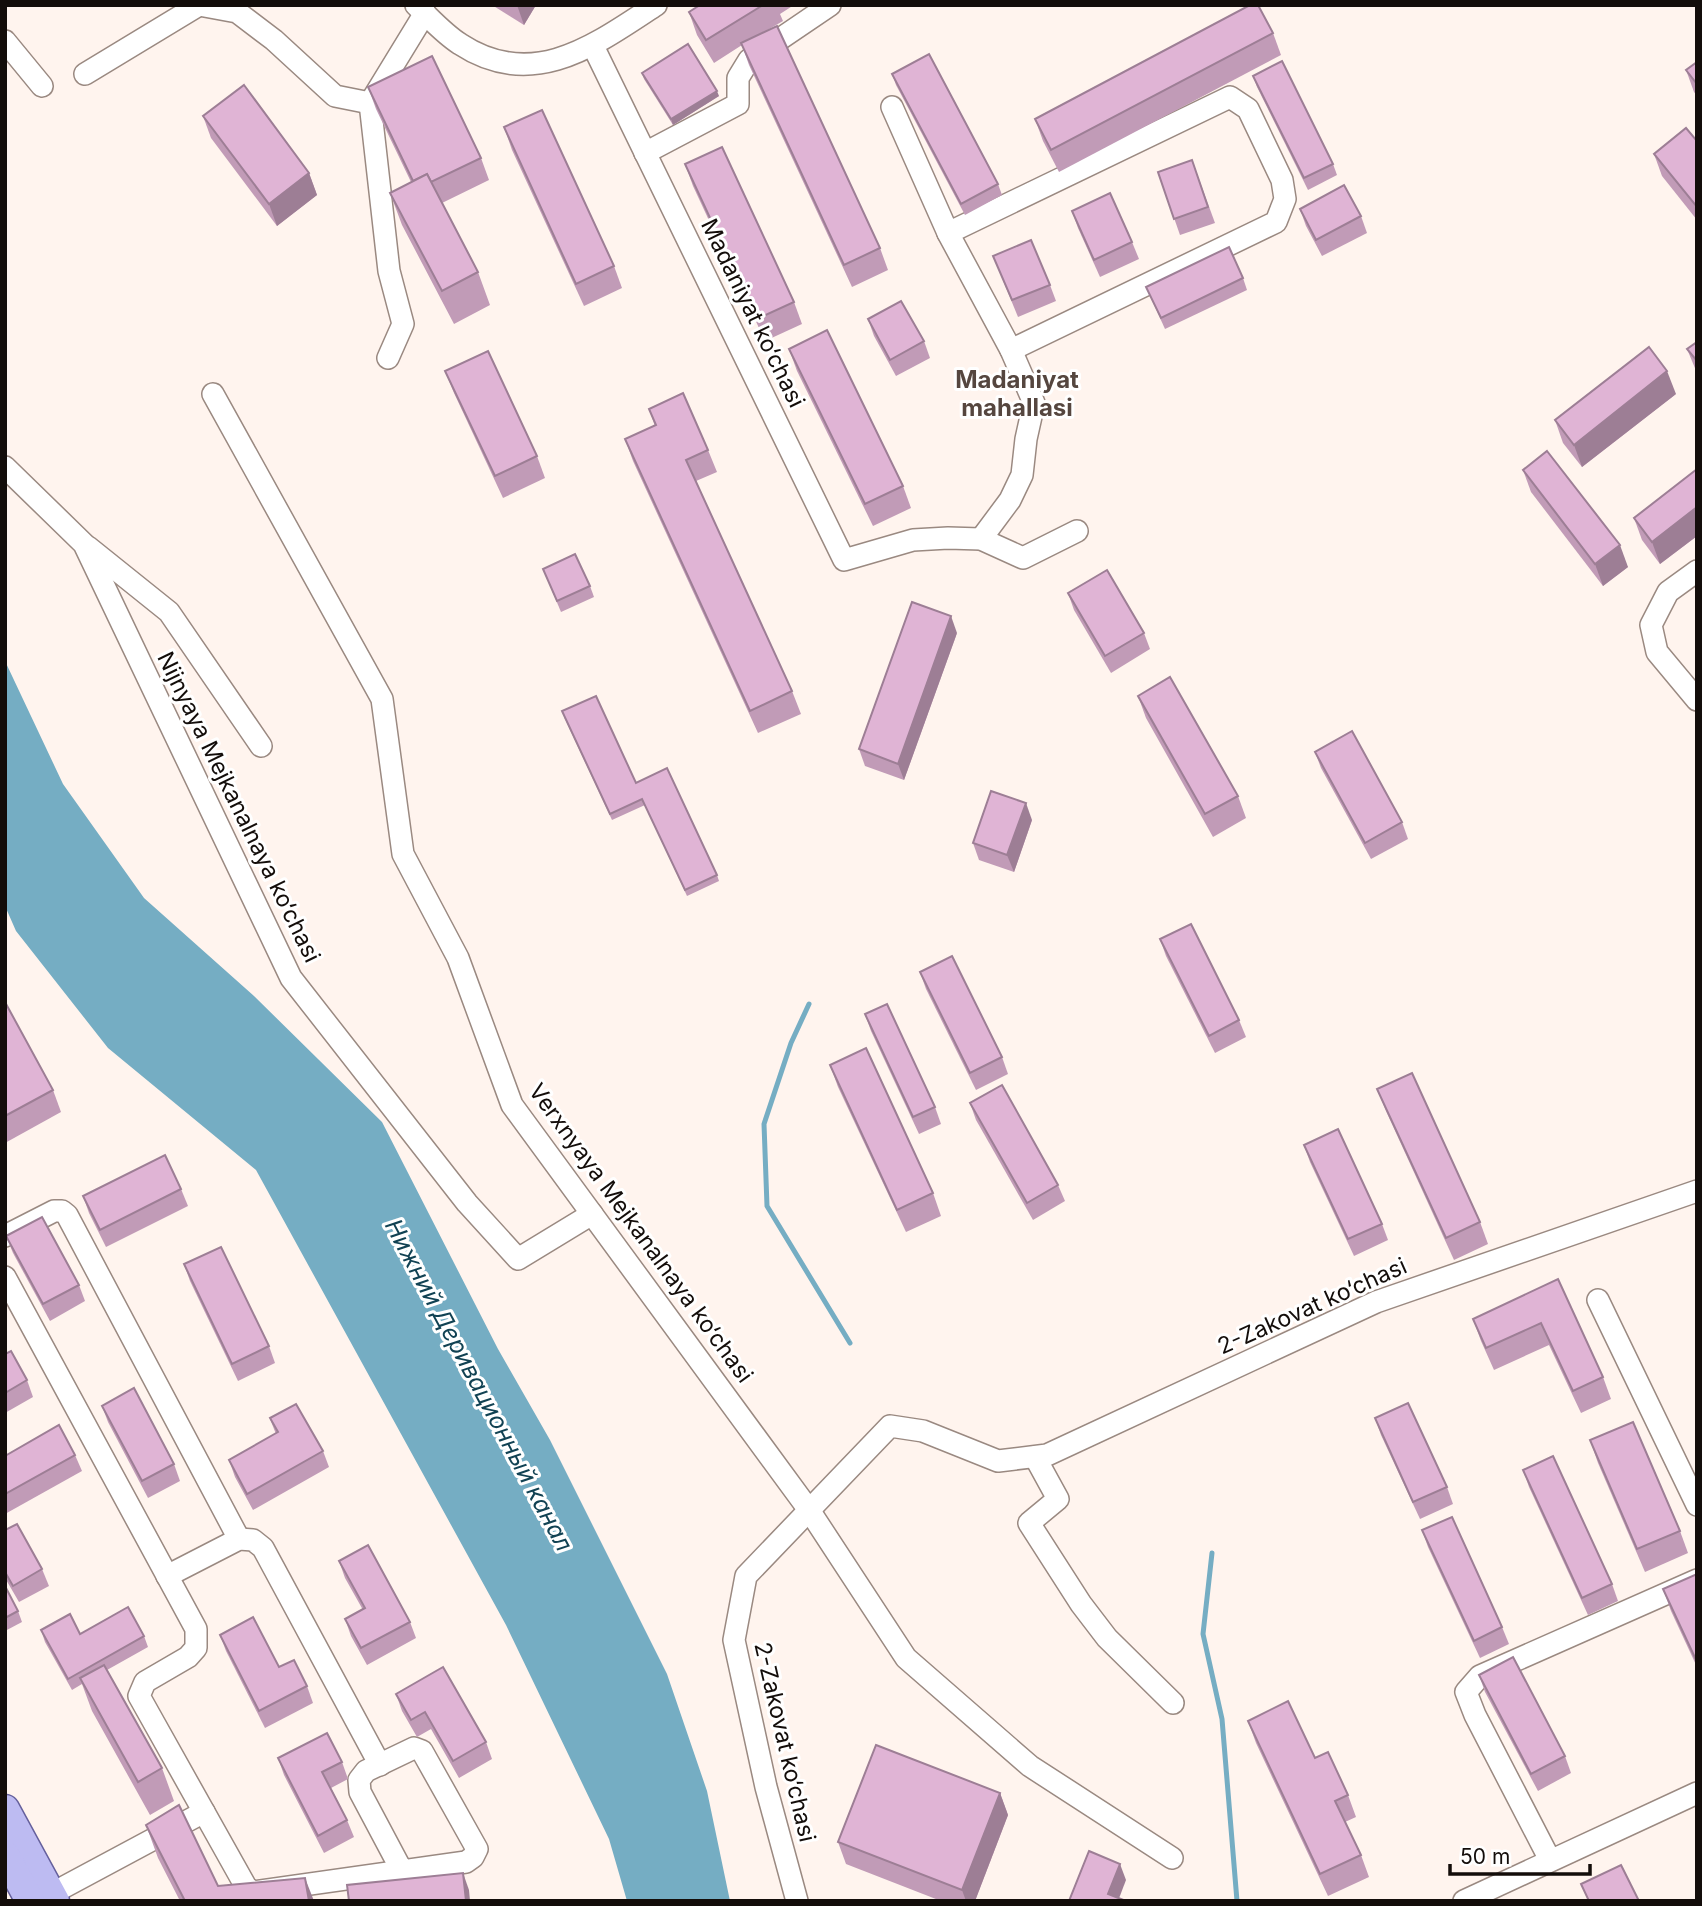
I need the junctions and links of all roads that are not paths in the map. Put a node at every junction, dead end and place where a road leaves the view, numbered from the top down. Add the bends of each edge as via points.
1 (656, 5) edge
2 (830, 5) edge
3 (420, 9) edge
4 (5, 41) edge
5 (593, 46) junction
6 (85, 74) dead end
7 (42, 86) dead end
8 (370, 103) junction
9 (892, 107) dead end
10 (645, 153) junction
11 (948, 233) junction
12 (1011, 350) junction
13 (388, 358) dead end
14 (213, 394) dead end
15 (5, 467) edge
16 (1077, 531) dead end
17 (981, 539) junction
18 (84, 544) junction
19 (1697, 571) edge
20 (1697, 700) edge
21 (261, 746) dead end
22 (1697, 1191) edge
23 (592, 1214) junction
24 (5, 1236) edge
25 (5, 1277) edge
26 (1598, 1300) dead end
27 (1035, 1457) junction
28 (1697, 1504) edge
29 (809, 1510) junction
30 (239, 1539) junction
31 (167, 1576) junction
32 (1697, 1580) edge
33 (1173, 1703) dead end
34 (380, 1765) junction
35 (1697, 1793) edge
36 (5, 1809) edge
37 (204, 1812) junction
38 (5, 1855) edge
39 (1172, 1858) dead end
40 (1550, 1860) junction
41 (402, 1871) junction
42 (45, 1898) edge
43 (797, 1901) edge
44 (1464, 1901) edge

1 - 5 street
2 - 10 street via 749,60 738,78 737,104
3 - 5 street via 459,44 499,61 548,62
3 - 8 street
4 - 7 street
5 - 10 street, Madaniyat ko‘chasi
6 - 8 street via 199,5 237,12 335,96
8 - 13 street via 389,271 403,324
9 - 11 street
10 - 17 street, Madaniyat ko‘chasi via 844,560 913,540
11 - 12 street
11 - 12 street via 1230,97 1248,109 1282,180 1285,200 1276,222
12 - 17 street via 1034,403 1022,475
14 - 23 street, Verxnyaya Mejkanalnaya ko‘chasi via 382,699 403,853 458,958 512,1105
15 - 18 street, Nijnyaya Mejkanalnaya ko‘chasi
16 - 17 street, Madaniyat ko‘chasi via 1023,558
18 - 21 street via 169,612
18 - 23 street, Nijnyaya Mejkanalnaya ko‘chasi via 291,978 467,1203 518,1259
19 - 20 street via 1668,592 1651,625 1657,652
22 - 27 street, 2-Zakovat ko‘chasi via 1376,1302
23 - 29 street, Verxnyaya Mejkanalnaya ko‘chasi
24 - 30 street via 54,1211 67,1215
25 - 31 street
26 - 28 street
27 - 29 street, 2-Zakovat ko‘chasi via 998,1461 923,1432 890,1426
27 - 33 street via 1058,1499 1029,1522 1107,1638
29 - 39 street, Verxnyaya Mejkanalnaya ko‘chasi via 906,1658 1030,1766
29 - 43 street, 2-Zakovat ko‘chasi via 746,1576 734,1640
30 - 31 street
30 - 34 street via 253,1540 263,1548
31 - 37 street via 196,1629 196,1648 145,1682 139,1696
32 - 40 street via 1480,1676 1466,1692
34 - 41 street via 359,1780 360,1791
34 - 41 street via 414,1748 422,1751 477,1849 466,1862
35 - 40 street
36 - 42 main road
37 - 41 street via 253,1892
37 - 42 street
38 - 42 main road
40 - 44 street

